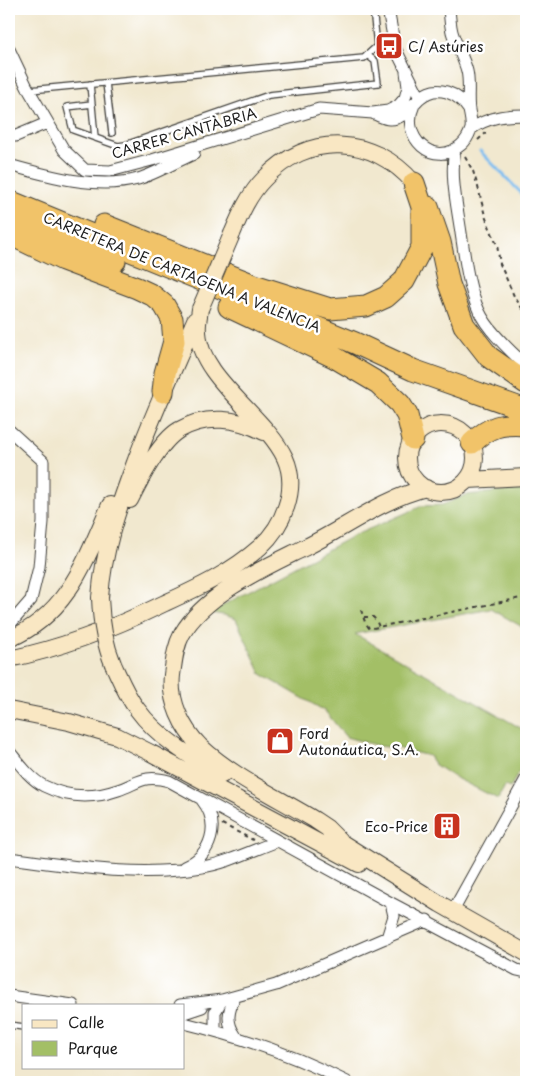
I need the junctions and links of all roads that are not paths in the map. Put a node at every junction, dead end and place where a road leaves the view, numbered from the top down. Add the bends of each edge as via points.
1 (373, 9) edge
2 (388, 9) edge
3 (449, 9) edge
4 (9, 49) edge
5 (367, 55) junction
6 (406, 72) junction
7 (106, 83) junction
8 (90, 84) junction
9 (29, 91) junction
10 (417, 102) junction
11 (92, 104) junction
12 (469, 110) junction
13 (373, 113) junction
14 (526, 115) edge
15 (47, 124) junction
16 (471, 129) junction
17 (112, 133) dead end
18 (239, 133) junction
19 (9, 136) edge
20 (95, 138) junction
21 (460, 152) junction
22 (9, 166) edge
23 (414, 183) junction
24 (9, 185) edge
25 (9, 201) edge
26 (9, 217) edge
27 (9, 234) edge
28 (200, 310) junction
29 (354, 343) junction
30 (526, 366) edge
31 (526, 383) edge
32 (163, 392) junction
33 (526, 400) edge
34 (526, 410) edge
35 (526, 424) edge
36 (9, 430) edge
37 (146, 434) junction
38 (268, 434) junction
39 (413, 439) junction
40 (472, 442) junction
41 (526, 477) edge
42 (468, 480) junction
43 (426, 488) junction
44 (105, 557) junction
45 (268, 567) junction
46 (9, 623) edge
47 (92, 634) junction
48 (9, 638) edge
49 (9, 659) edge
50 (9, 710) edge
51 (9, 750) edge
52 (526, 779) edge
53 (200, 798) junction
54 (339, 840) junction
55 (278, 841) junction
56 (9, 858) edge
57 (178, 869) junction
58 (391, 903) junction
59 (446, 908) junction
60 (427, 920) junction
61 (387, 938) junction
62 (526, 953) edge
63 (526, 972) edge
64 (9, 996) edge
65 (235, 997) junction
66 (222, 1000) junction
67 (43, 1003) edge
68 (58, 1004) edge
69 (185, 1004) edge
70 (185, 1013) edge
71 (185, 1023) edge
72 (9, 1025) edge
73 (22, 1027) edge
74 (215, 1030) junction
75 (235, 1036) junction
76 (347, 1082) edge

1 - 5 lane via 376,46
2 - 6 street via 395,48
3 - 12 street via 452,33 467,72
4 - 9 street, CARRER CANTÀBRIA
5 - 7 lane via 364,58
5 - 20 lane via 374,62 378,83 269,95 125,145 118,146
6 - 10 street via 414,85
6 - 13 street via 408,87 398,106
7 - 8 lane
7 - 17 lane
8 - 9 lane
8 - 11 lane
9 - 15 street, CARRER CANTÀBRIA
10 - 12 street via 428,93 448,92 464,102
10 - 13 street via 401,116 389,120
10 - 21 street via 409,118 413,137 419,145 436,153
11 - 20 lane
11 - 20 lane via 67,107 74,130
12 - 16 street
13 - 18 street, CARRER CANTÀBRIA via 319,109
14 - 16 street via 505,115 481,122
15 - 18 street, CARRER CANTÀBRIA via 64,150 85,170 110,171
15 - 19 street
16 - 21 street
18 - 22 street via 138,179 85,182
21 - 30 street via 453,163 454,190 467,272 479,312 501,342
23 - 24 highway via 422,207 422,247 404,281 386,297 366,306 330,309 254,285
23 - 28 main road, bridge via 402,170 381,157 348,146 324,145 301,152 280,164 263,179 244,208
23 - 31 highway via 426,200 464,325 490,357
25 - 29 highway, CARRETERA DE CARTAGENA A VALENCIA
26 - 39 highway via 240,312 358,370 400,404 407,415
27 - 32 highway via 63,260 137,288 164,305 172,319 174,342
28 - 32 main road
28 - 38 main road via 197,333 204,357 220,382
29 - 33 highway, CARRETERA DE CARTAGENA A VALENCIA
29 - 34 highway, CARRETERA DE CARTAGENA A VALENCIA via 413,370
32 - 37 main road
35 - 40 highway via 492,427
36 - 46 street via 43,461 43,522 35,583 31,600
37 - 44 main road via 117,510
37 - 48 main road via 123,476 76,580 48,616 26,632
38 - 44 main road via 248,424 223,419 199,421 178,430 159,450 136,488
38 - 47 main road via 285,459 289,493 282,518 268,538 246,558 217,577 147,612
39 - 40 main road via 425,428 444,424 460,430
39 - 43 main road via 408,467
40 - 42 main road via 475,462
41 - 42 main road
42 - 43 main road via 449,491 437,492
43 - 45 main road via 403,495
44 - 54 main road, bridge via 100,598 106,646 136,708 162,735 212,769
45 - 47 main road via 139,623
45 - 54 main road via 220,594 193,619 176,650 171,682 173,698 189,733 215,759 315,820
47 - 49 main road
50 - 59 main road via 117,736
51 - 53 street via 42,785 69,795 95,797 140,780 161,779
52 - 59 street
53 - 55 street
53 - 57 street via 208,808 212,823 210,845 191,864
54 - 59 main road
55 - 57 street via 222,862
55 - 58 street
56 - 57 street via 118,872
58 - 60 street
58 - 61 street via 394,916
59 - 62 main road
60 - 61 street
60 - 63 street
61 - 65 street via 276,985
64 - 67 street
65 - 66 street
65 - 75 street via 228,1016
66 - 69 street
66 - 70 street
66 - 74 street via 214,1012
67 - 68 street
71 - 74 street
72 - 73 lane
74 - 75 street
75 - 76 street via 281,1051

